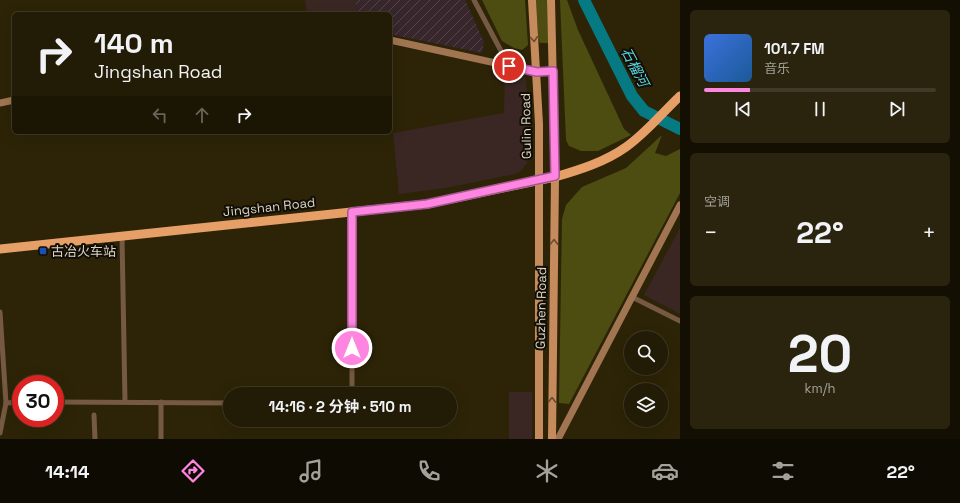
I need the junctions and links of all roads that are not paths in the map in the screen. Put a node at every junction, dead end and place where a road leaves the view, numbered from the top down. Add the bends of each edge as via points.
1 (474, 0) edge
2 (532, 0) edge
3 (551, 0) edge
4 (392, 40) edge
5 (509, 66) junction
6 (553, 71) junction
7 (537, 72) junction
8 (680, 96) edge
9 (12, 100) edge
10 (0, 103) edge
11 (555, 176) junction
12 (539, 180) junction
13 (680, 205) edge
14 (352, 212) junction
15 (122, 236) junction
16 (0, 248) edge
17 (632, 297) junction
18 (0, 312) edge
19 (680, 321) edge
20 (352, 387) edge
21 (6, 402) junction
22 (12, 402) edge
23 (64, 402) edge
24 (125, 402) junction
25 (161, 402) junction
26 (223, 403) edge
27 (94, 415) dead end
28 (0, 433) edge
29 (94, 439) edge
30 (161, 439) edge
31 (539, 439) edge
32 (552, 439) edge
33 (558, 439) edge

1 - 5 street
2 -> 7 main road, Gulin Road
3 - 6 main road
4 - 5 street
5 - 7 street
6 - 7 street
6 - 11 main road
7 - 12 main road, Gulin Road
8 - 11 highway, Jingshan Road via 647,130 626,147 606,159
9 - 10 street
11 - 12 highway, Jingshan Road
32 -> 11 main road, Guzhen Road
12 - 14 highway, Jingshan Road via 427,204
12 - 31 main road, Guzhen Road
13 - 17 street
14 - 15 highway, Jingshan Road
14 - 20 street
15 - 16 highway, Jingshan Road
15 - 24 street
17 - 19 street
17 - 33 street
18 - 21 street
21 - 22 street
21 - 28 street
23 - 24 street
24 - 25 street
25 - 26 street
25 - 30 street
27 - 29 street

